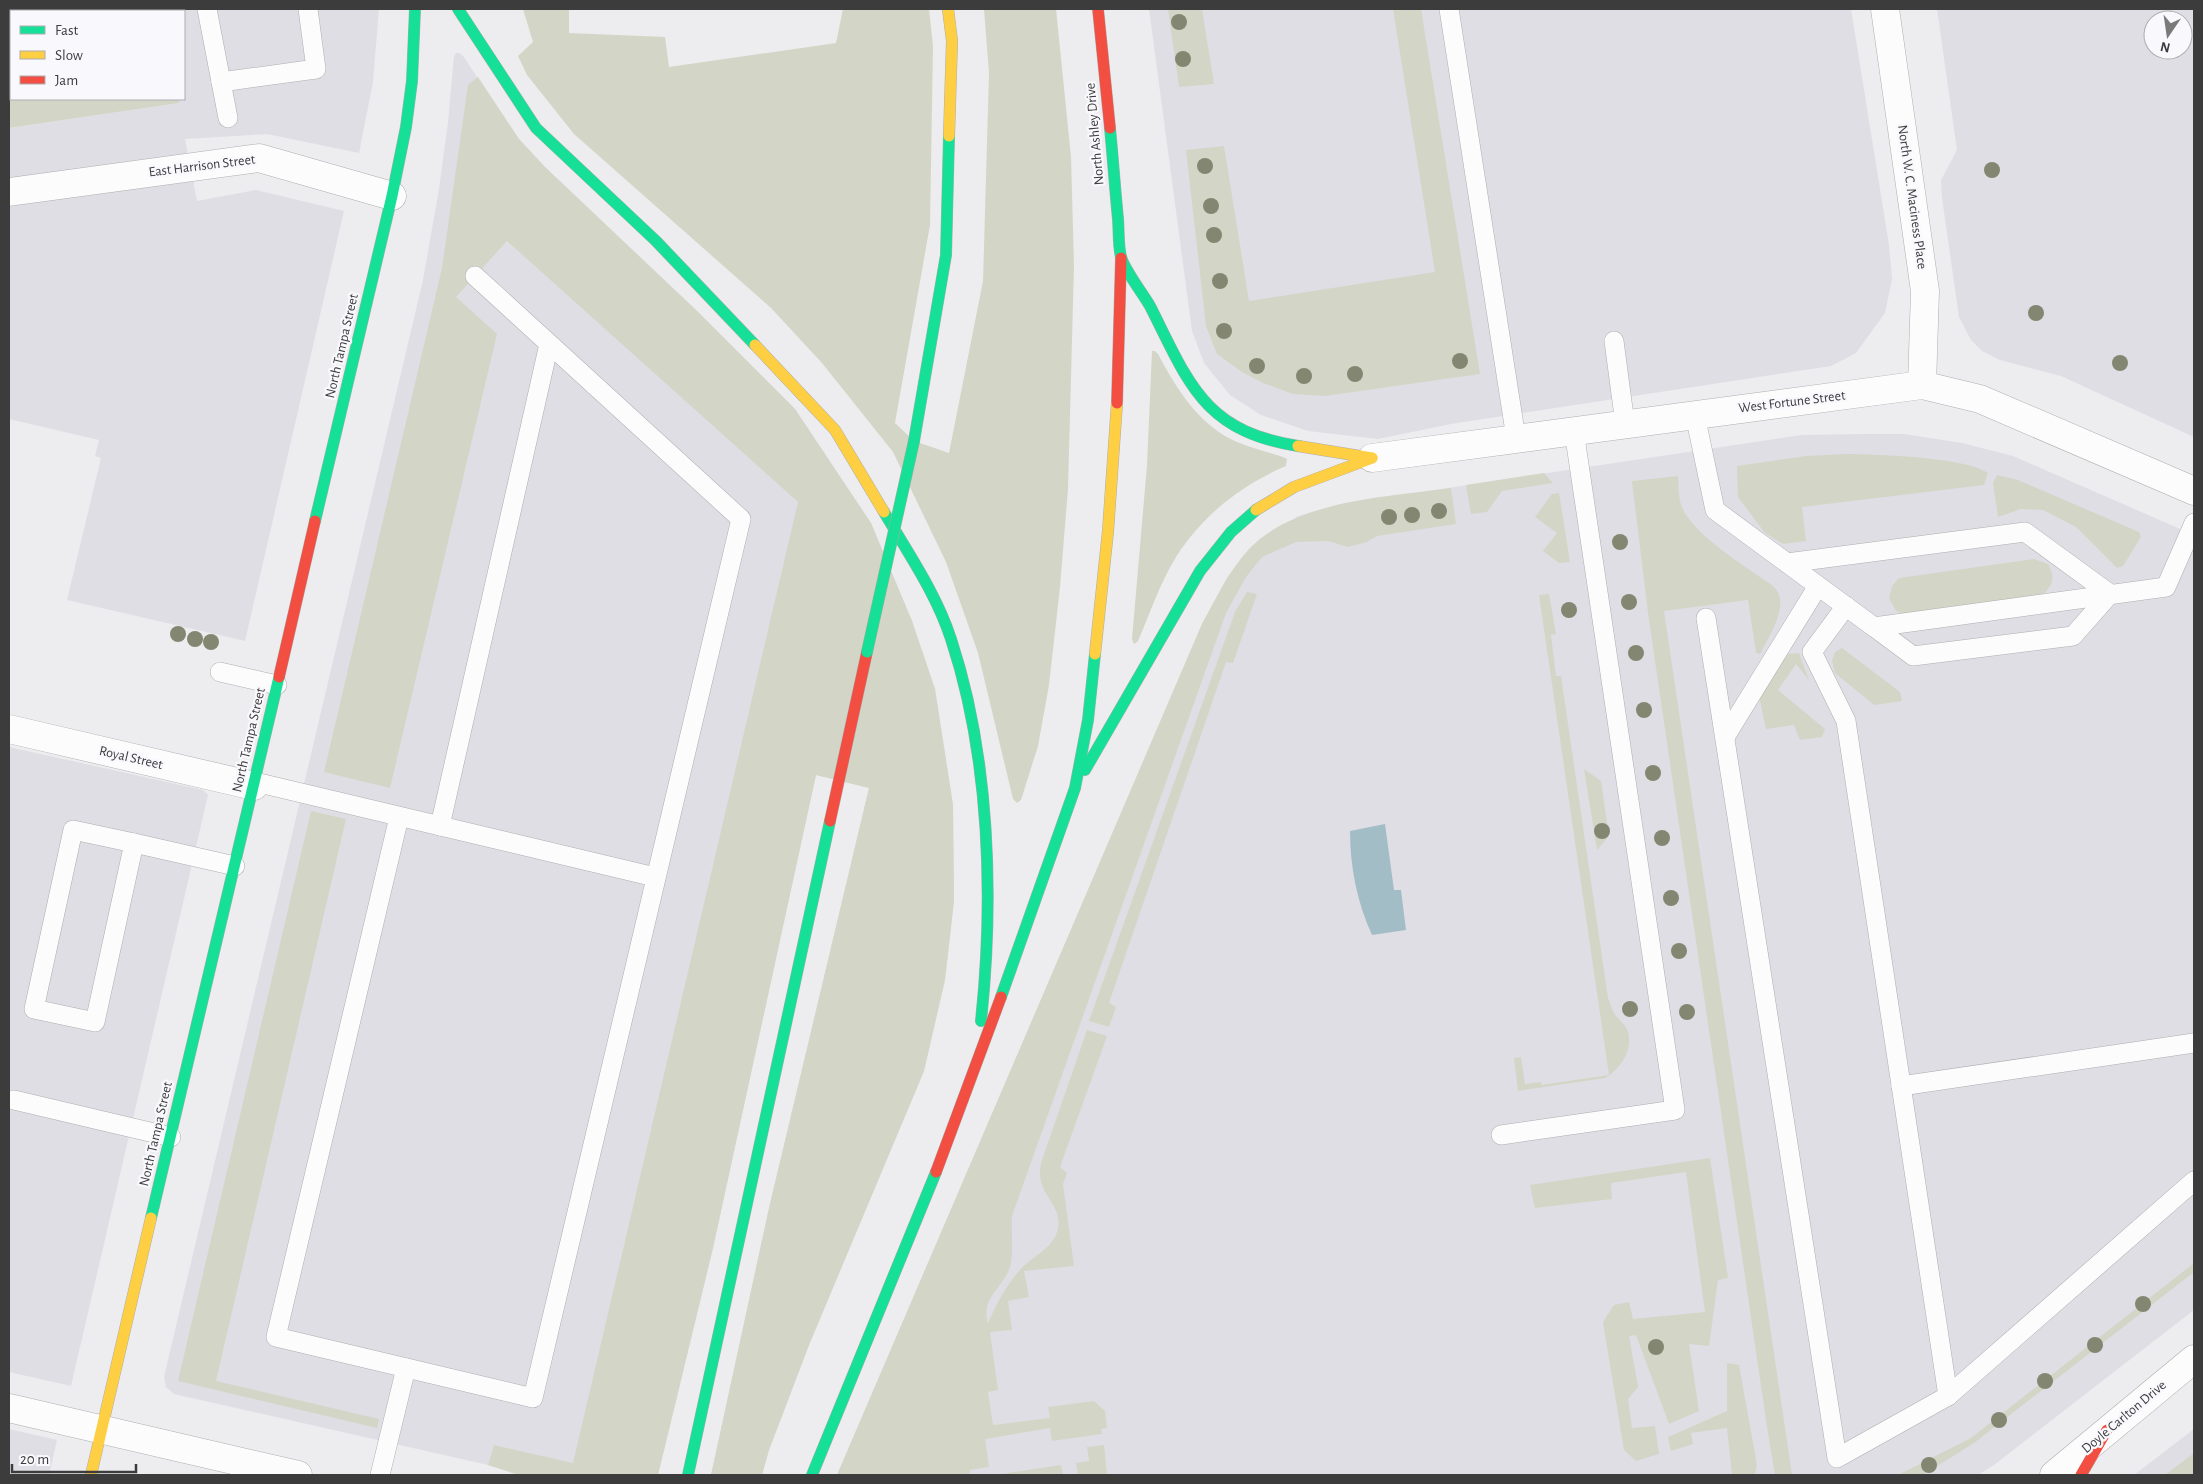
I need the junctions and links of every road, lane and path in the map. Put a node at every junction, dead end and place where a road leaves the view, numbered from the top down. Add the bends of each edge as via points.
1 (207, 9) edge
2 (308, 9) edge
3 (415, 9) edge
4 (458, 9) edge
5 (948, 9) edge
6 (1098, 9) edge
7 (1450, 9) edge
8 (1885, 9) edge
9 (221, 82) junction
10 (228, 118) dead end
11 (9, 192) edge
12 (392, 196) junction
13 (1121, 258) junction
14 (475, 276) dead end
15 (1614, 341) dead end
16 (549, 344) junction
17 (1922, 385) junction
18 (1695, 415) junction
19 (1625, 424) junction
20 (1574, 431) junction
21 (1516, 438) junction
22 (1372, 458) junction
23 (2194, 491) edge
24 (2194, 523) edge
25 (1787, 563) junction
26 (1818, 586) junction
27 (2110, 594) junction
28 (1846, 606) junction
29 (1706, 618) dead end
30 (1874, 627) junction
31 (220, 672) dead end
32 (277, 685) junction
33 (9, 730) edge
34 (1724, 737) junction
35 (254, 784) junction
36 (1075, 788) junction
37 (399, 817) junction
38 (440, 826) junction
39 (134, 843) junction
40 (235, 866) junction
41 (655, 877) junction
42 (2194, 1043) edge
43 (977, 1065) junction
44 (1901, 1086) junction
45 (14, 1100) dead end
46 (1501, 1135) dead end
47 (171, 1137) junction
48 (2194, 1181) edge
49 (2194, 1359) edge
50 (406, 1368) junction
51 (1948, 1396) junction
52 (9, 1408) edge
53 (102, 1428) junction
54 (2107, 1430) junction
55 (91, 1475) edge
56 (298, 1475) edge
57 (380, 1475) edge
58 (688, 1475) edge
59 (812, 1475) edge
60 (2054, 1475) edge
61 (2081, 1475) edge

1 - 9 lane
2 - 9 lane via 316,68
3 - 12 main road, North Tampa Street via 412,81
4 - 43 main road via 536,128 656,241 835,430 932,593 951,639 974,728 987,842 985,982
5 - 58 main road, bridge via 952,41 946,255 914,441
6 - 13 main road, North Ashley Drive
7 - 21 lane
8 - 17 street, North W. C. Maciness Place via 1925,292
9 - 10 lane
11 - 12 street, East Harrison Street via 258,158
12 - 32 main road, North Tampa Street
13 - 22 main road via 1149,304 1176,361 1211,410 1236,427 1271,442
13 - 36 main road, North Ashley Drive via 1118,386 1108,531 1088,720
14 - 16 lane
15 - 19 lane
16 - 38 lane
16 - 41 lane via 740,519
17 - 18 street, West Fortune Street
17 - 23 street, West Fortune Street via 1980,399
18 - 19 street, West Fortune Street
18 - 25 lane via 1715,510
19 - 20 street, West Fortune Street
20 - 21 street, West Fortune Street
20 - 46 lane via 1675,1110
21 - 22 street, West Fortune Street
22 - 36 main road via 1271,500 1235,526 1206,560 1176,608
24 - 27 lane via 2166,587
25 - 26 lane
25 - 27 lane via 2025,532
26 - 28 lane
26 - 34 lane
27 - 30 lane
27 - 30 lane via 2073,636 1913,656
28 - 30 lane
28 - 44 lane via 1812,652 1846,721
29 - 34 lane
31 - 32 lane
32 - 35 main road, North Tampa Street
33 - 35 street, Royal Street
34 - 51 lane via 1837,1458
35 - 37 lane
35 - 40 main road, North Tampa Street
36 - 43 main road
37 - 38 lane
37 - 50 lane via 276,1337
38 - 41 lane
39 - 39 lane via 95,1022 34,1009 73,830
39 - 40 lane
40 - 47 main road, North Tampa Street
41 - 50 lane via 532,1398
42 - 44 lane
43 - 59 main road via 924,1204
44 - 51 lane
45 - 47 lane
47 - 53 main road, North Tampa Street
48 - 51 lane
49 - 54 street, Doyle Carlton Drive
50 - 57 lane
52 - 53 street
53 - 55 main road, North Tampa Street
53 - 56 street
54 - 60 street, Doyle Carlton Drive
54 - 61 main road

